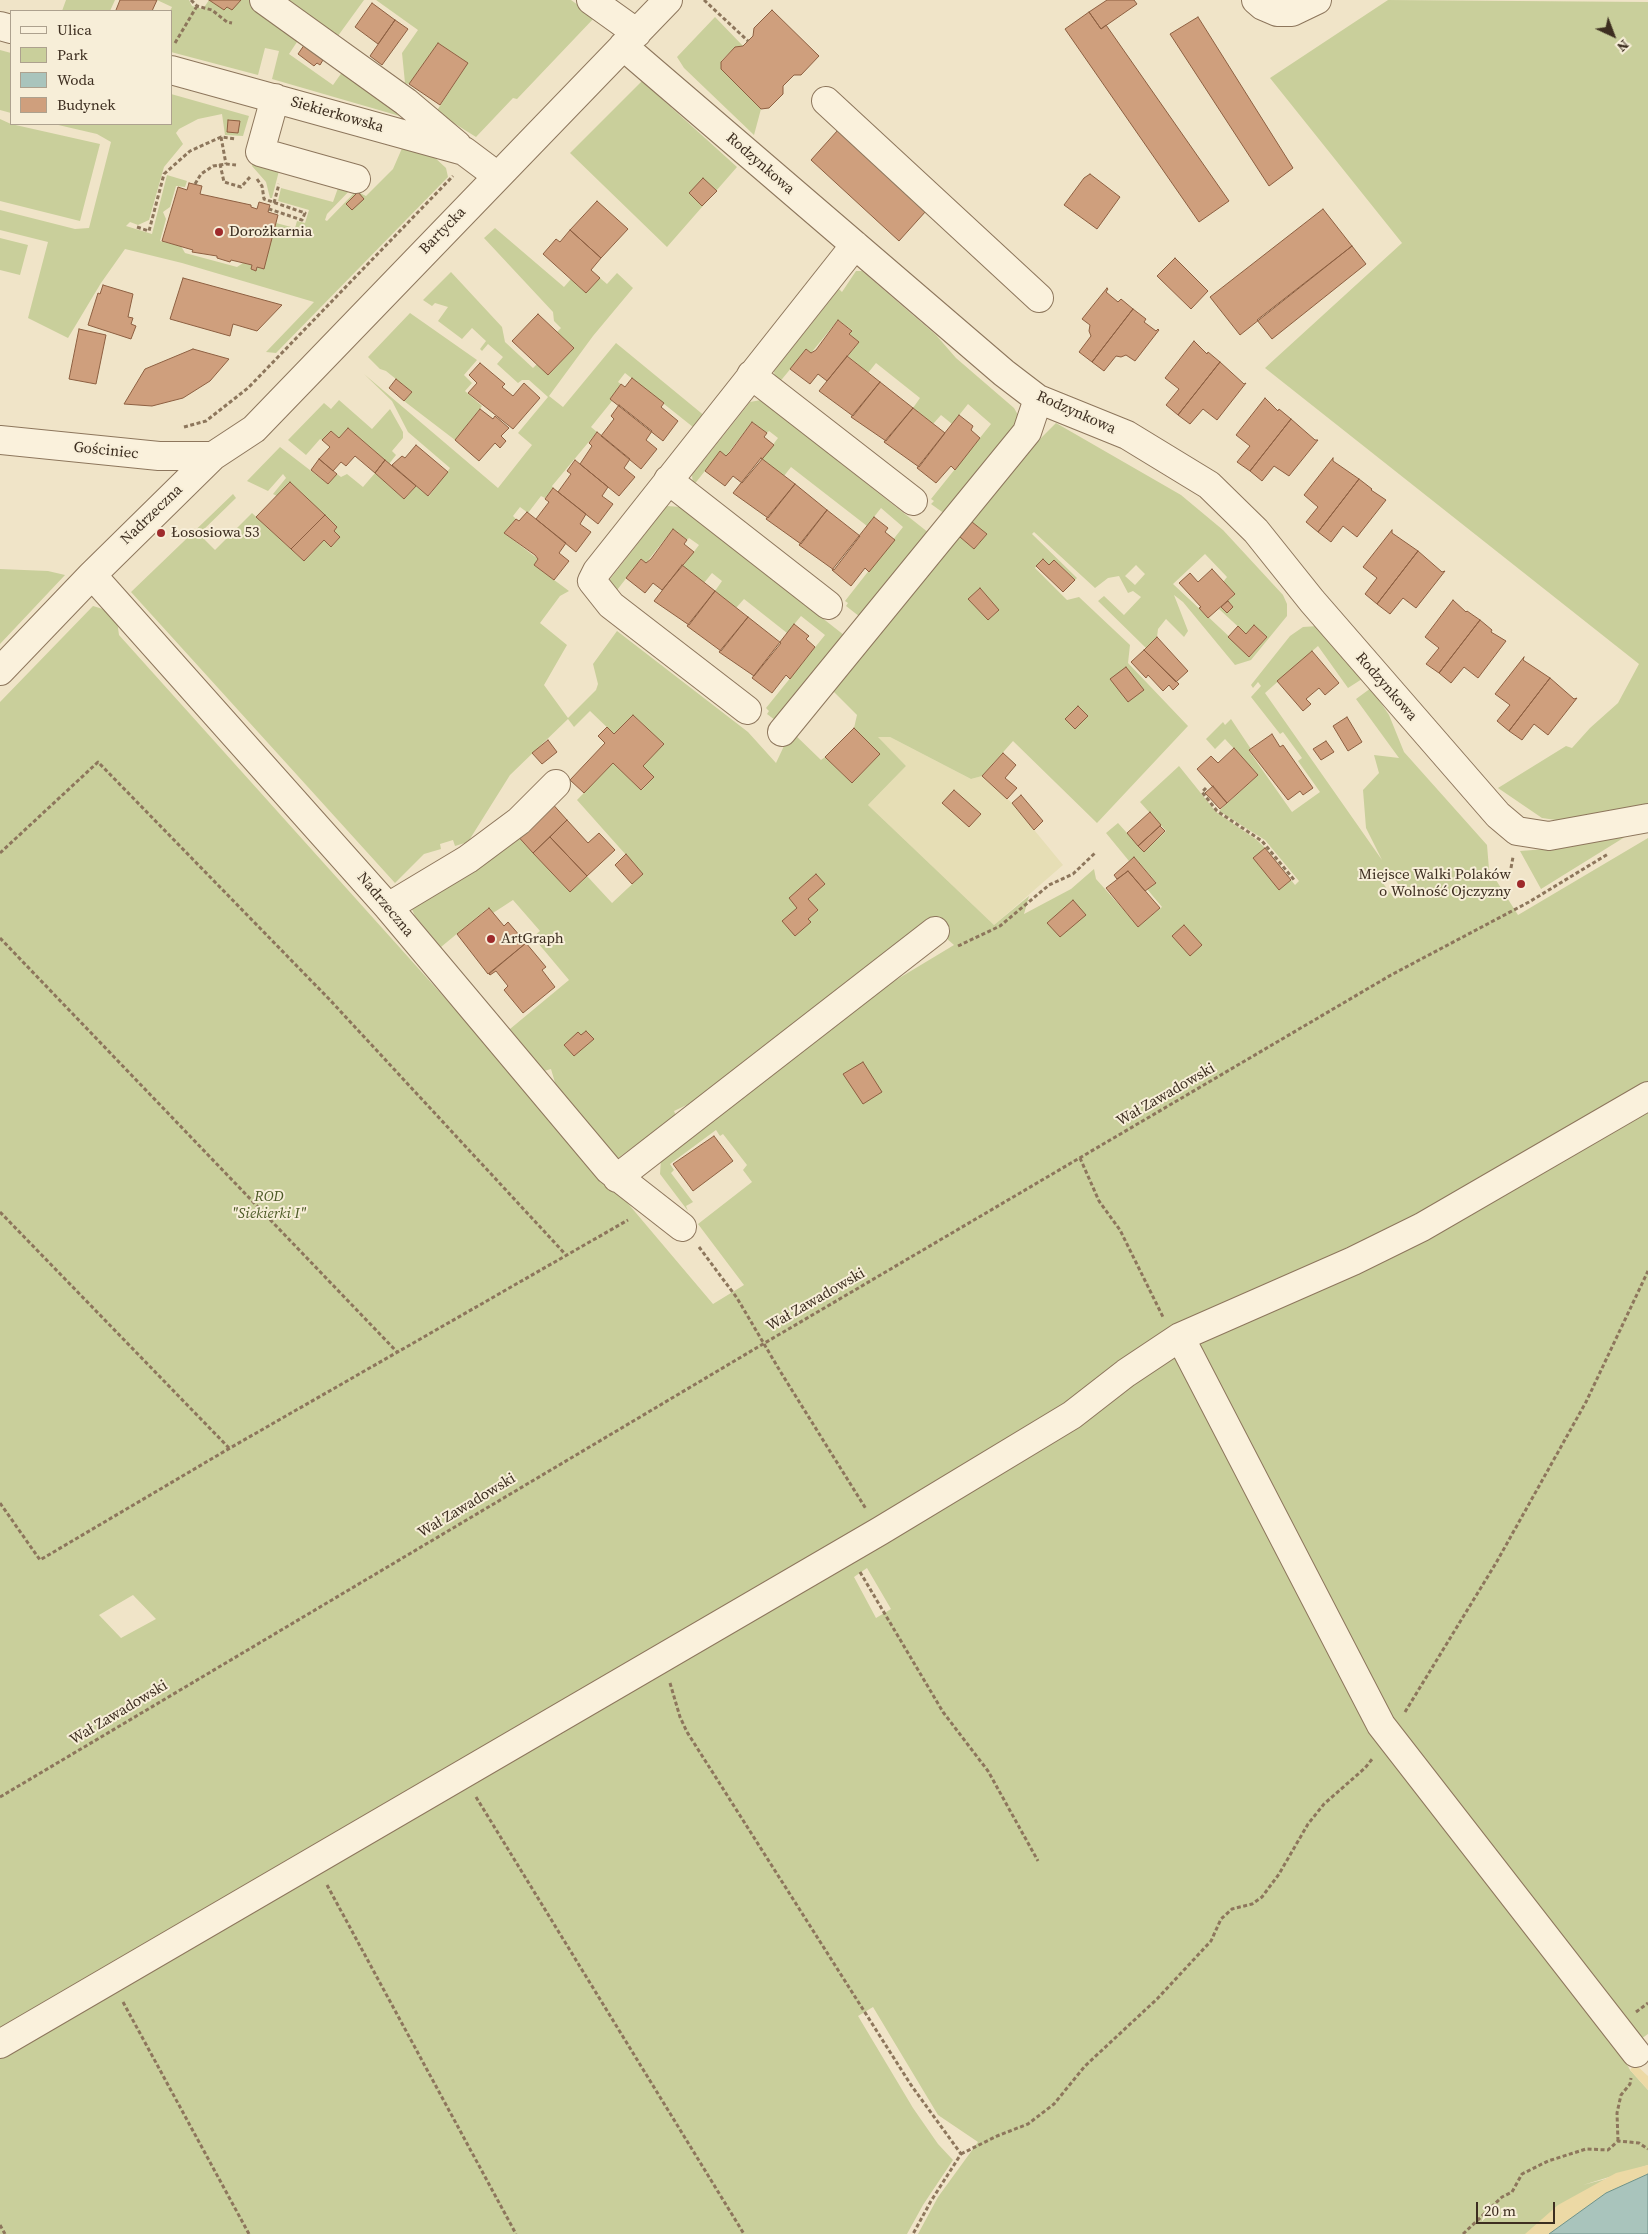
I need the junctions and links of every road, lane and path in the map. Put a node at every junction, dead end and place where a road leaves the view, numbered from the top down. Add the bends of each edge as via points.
1 (192, 0) edge
2 (264, 0) edge
3 (591, 0) edge
4 (668, 0) edge
5 (704, 0) edge
6 (1256, 0) edge
7 (1317, 0) edge
8 (197, 6) junction
9 (232, 23) dead end
10 (630, 40) junction
11 (748, 41) dead end
12 (172, 48) edge
13 (172, 70) edge
14 (275, 98) junction
15 (826, 101) dead end
16 (468, 154) junction
17 (220, 164) junction
18 (226, 164) junction
19 (243, 167) dead end
20 (248, 169) dead end
21 (253, 174) junction
22 (496, 175) junction
23 (356, 178) dead end
24 (195, 184) dead end
25 (269, 209) dead end
26 (138, 227) dead end
27 (855, 245) junction
28 (1039, 298) dead end
29 (751, 375) junction
30 (1038, 399) junction
31 (176, 430) dead end
32 (0, 440) edge
33 (213, 456) junction
34 (668, 480) junction
35 (913, 501) dead end
36 (92, 574) junction
37 (828, 605) dead end
38 (0, 671) edge
39 (748, 710) dead end
40 (782, 732) dead end
41 (556, 784) dead end
42 (1206, 788) dead end
43 (1648, 818) edge
44 (1614, 851) dead end
45 (0, 853) edge
46 (1095, 853) dead end
47 (1295, 881) dead end
48 (388, 907) junction
49 (935, 931) joint
50 (0, 938) edge
51 (1648, 1096) edge
52 (1080, 1158) junction
53 (617, 1178) junction
54 (0, 1212) edge
55 (630, 1219) dead end
56 (682, 1228) joint
57 (568, 1256) junction
58 (1648, 1271) edge
59 (1177, 1339) junction
60 (764, 1344) junction
61 (398, 1353) junction
62 (230, 1448) junction
63 (0, 1503) edge
64 (880, 1531) junction
65 (847, 1550) junction
66 (663, 1658) junction
67 (1389, 1737) junction
68 (463, 1775) junction
69 (0, 1797) edge
70 (1038, 1861) dead end
71 (342, 1912) dead end
72 (110, 1980) junction
73 (0, 2044) edge
74 (1636, 2053) joint
75 (1618, 2141) junction
76 (1648, 2149) edge
77 (962, 2154) junction
78 (0, 2225) edge
79 (5, 2234) edge
80 (249, 2234) edge
81 (516, 2234) edge
82 (744, 2234) edge
83 (913, 2234) edge
84 (1464, 2234) edge

1 - 8 path
2 - 16 street via 406,102
3 - 10 street, Rodzynkowa
4 - 10 street, Bartycka
5 - 11 path
6 - 7 street via 1277,12 1292,12
8 - 9 path via 212,10
8 - 12 path
10 - 22 street, Bartycka
10 - 27 street, Rodzynkowa
13 - 14 street, Siekierkowska
14 - 16 street, Siekierkowska
14 - 23 street via 260,152
15 - 28 street
16 - 22 street, Siekierkowska
16 - 31 path via 248,388 206,421
17 - 18 path
17 - 21 path via 224,182 241,187
17 - 24 path via 201,174
18 - 19 path
18 - 26 path via 221,137 190,151 164,174 149,231
20 - 21 path
21 - 25 path via 262,186 264,201 304,213 302,220
22 - 33 street, Bartycka via 254,428
27 - 29 street
27 - 30 street, Rodzynkowa
29 - 34 street
29 - 35 street
30 - 40 street via 1027,432
30 - 43 street, Rodzynkowa via 1127,435 1209,485 1256,531 1312,601 1455,766 1498,815 1517,831 1549,836
32 - 33 street, Gościniec via 159,456
33 - 36 street, Nadrzeczna
34 - 37 street
34 - 39 street via 592,581 611,605
36 - 38 street, Nadrzeczna
36 - 48 street, Nadrzeczna
41 - 48 street via 512,826 468,858
42 - 47 path via 1202,792 1217,812 1262,841
44 - 52 path, Wał Zawadowski via 1529,902 1383,980
45 - 57 path via 98,762 330,1000
46 - 49 path via 1073,874 1048,885 1000,926 956,946
48 - 53 street, Nadrzeczna
49 - 53 street
50 - 61 path
51 - 59 street via 1422,1227
52 - 59 path via 1099,1201 1120,1230
52 - 60 path, Wał Zawadowski
53 - 56 street, Nadrzeczna
54 - 62 path
55 - 57 path
56 - 60 path via 737,1298
57 - 61 path
58 - 67 path via 1586,1402 1496,1564
59 - 64 street via 1072,1415
59 - 67 street
60 - 64 path
60 - 69 path, Wał Zawadowski
61 - 62 path
62 - 63 path via 40,1560
64 - 65 street
65 - 66 street
65 - 70 path via 943,1712 988,1771
66 - 68 street
66 - 77 path via 687,1732 911,2085
67 - 74 street
67 - 77 path via 1365,1768 1324,1804 1308,1824 1280,1874 1262,1897 1252,1904 1232,1909 1221,1918 1211,1942 1157,1999 1085,2066 1054,2104 1028,2124
68 - 72 street
68 - 82 path
71 - 81 path
72 - 73 street
72 - 80 path
74 - 75 path via 1630,2084 1622,2094 1617,2113
75 - 76 path via 1639,2143
75 - 84 path via 1608,2150 1586,2149 1548,2161 1522,2174 1512,2192 1502,2197
77 - 83 path via 930,2201
78 - 79 path

